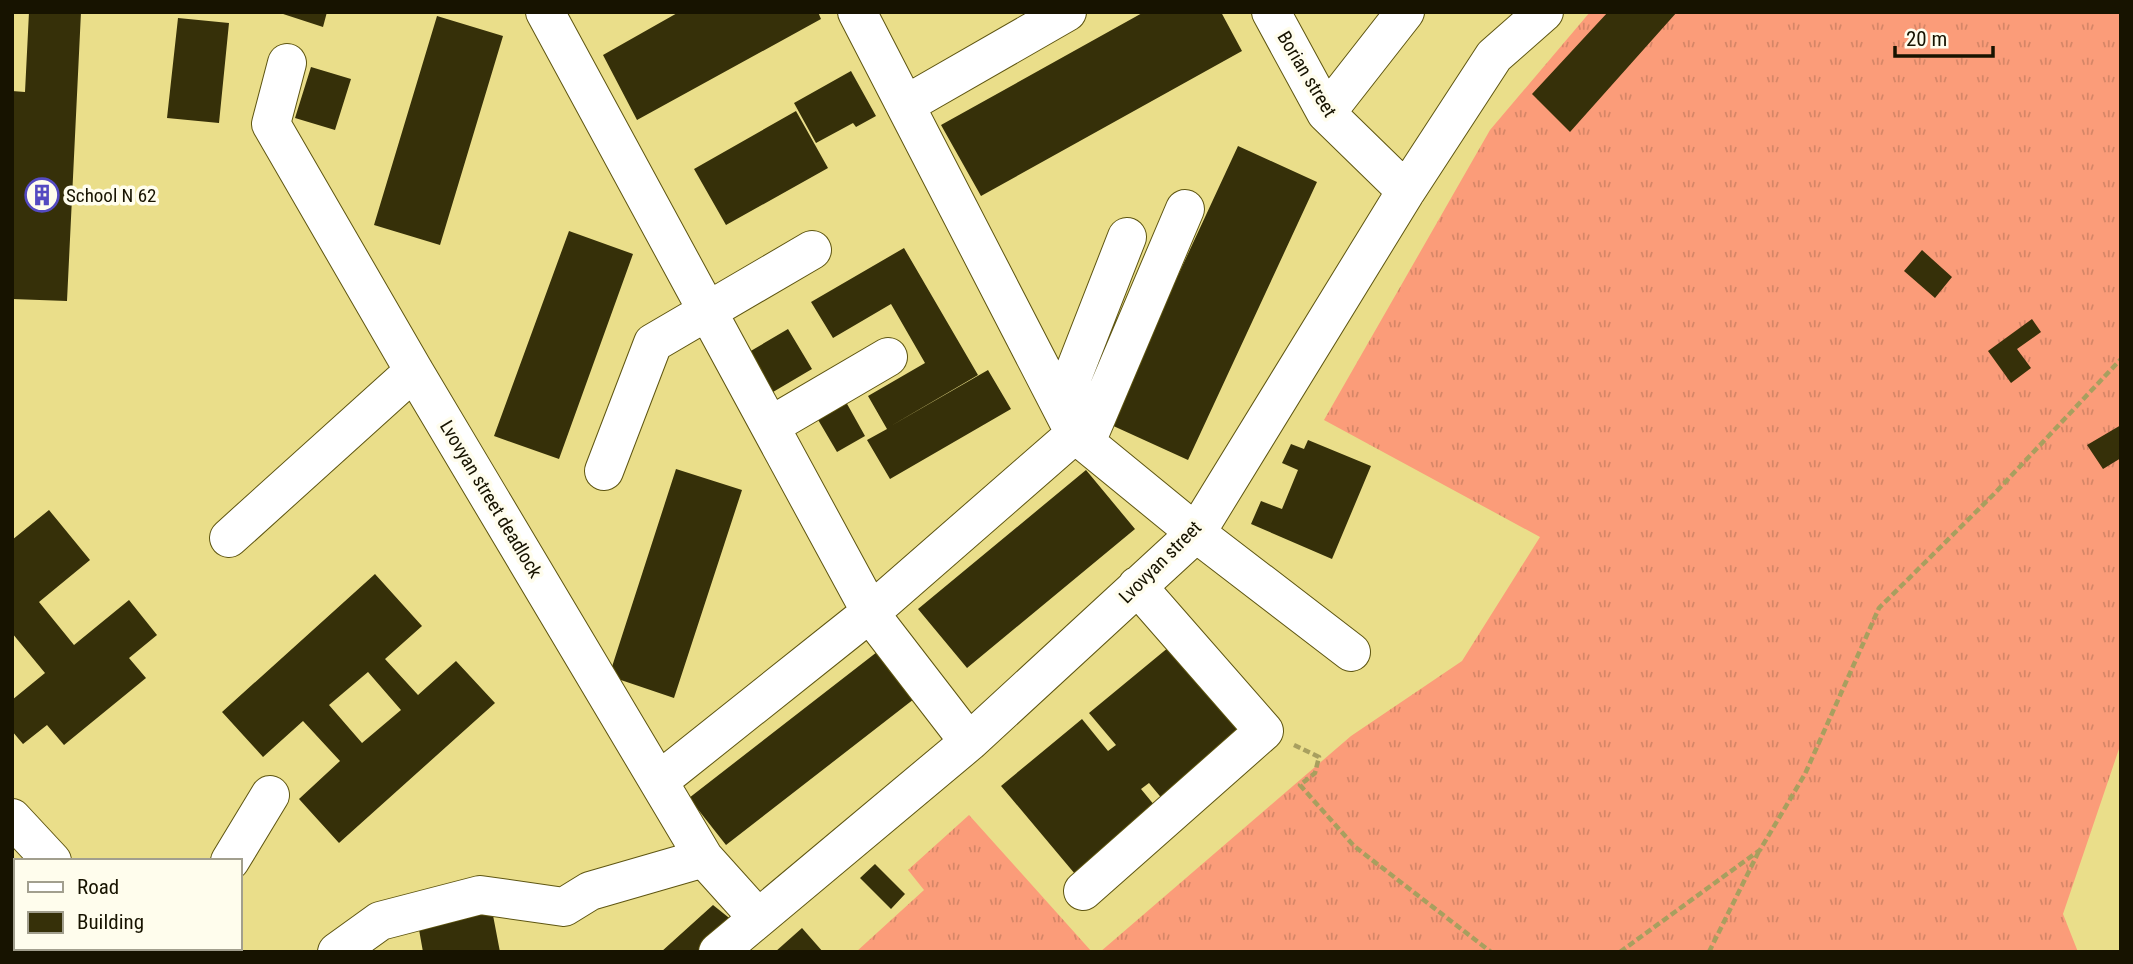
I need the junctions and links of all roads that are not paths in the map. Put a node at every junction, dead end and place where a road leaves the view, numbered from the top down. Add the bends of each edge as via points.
1 (545, 12) edge
2 (857, 12) edge
3 (1067, 12) edge
4 (1271, 12) edge
5 (1405, 12) edge
6 (1544, 12) edge
7 (287, 63) dead end
8 (905, 105) junction
9 (1326, 113) junction
10 (1406, 191) junction
11 (1185, 209) dead end
12 (1127, 237) dead end
13 (812, 250) dead end
14 (707, 310) junction
15 (888, 357) dead end
16 (414, 371) junction
17 (770, 426) junction
18 (1074, 427) junction
19 (604, 471) dead end
20 (1196, 533) junction
21 (229, 538) dead end
22 (1137, 586) junction
23 (871, 612) junction
24 (1352, 652) dead end
25 (969, 742) junction
26 (659, 781) junction
27 (270, 795) dead end
28 (12, 818) edge
29 (704, 858) junction
30 (50, 859) edge
31 (231, 859) edge
32 (1083, 891) dead end
33 (758, 918) junction
34 (337, 952) edge
35 (718, 952) edge

1 - 14 street
2 - 8 street
3 - 8 street
4 - 9 street, Borian street
5 - 9 street
6 - 10 street, Lvovyan street via 1494,56
7 - 16 street, Lvovyan street deadlock via 271,124
8 - 18 street
9 - 10 street, Borian street
10 - 20 street, Lvovyan street
11 - 18 street
12 - 18 street
13 - 14 street
14 - 17 street
14 - 19 street via 653,343
15 - 17 street
16 - 21 street
16 - 26 street, Lvovyan street deadlock
17 - 23 street
18 - 20 street
18 - 23 street
20 - 22 street, Lvovyan street
20 - 24 street
22 - 25 street, Lvovyan street
22 - 32 street via 1264,731
23 - 25 street
23 - 26 street
25 - 33 street, Lvovyan street
26 - 29 street, Lvovyan street deadlock
27 - 31 street
28 - 30 street
29 - 33 street, Lvovyan street deadlock
29 - 34 street via 590,891 564,907 480,895 380,921
33 - 35 street, Lvovyan street

